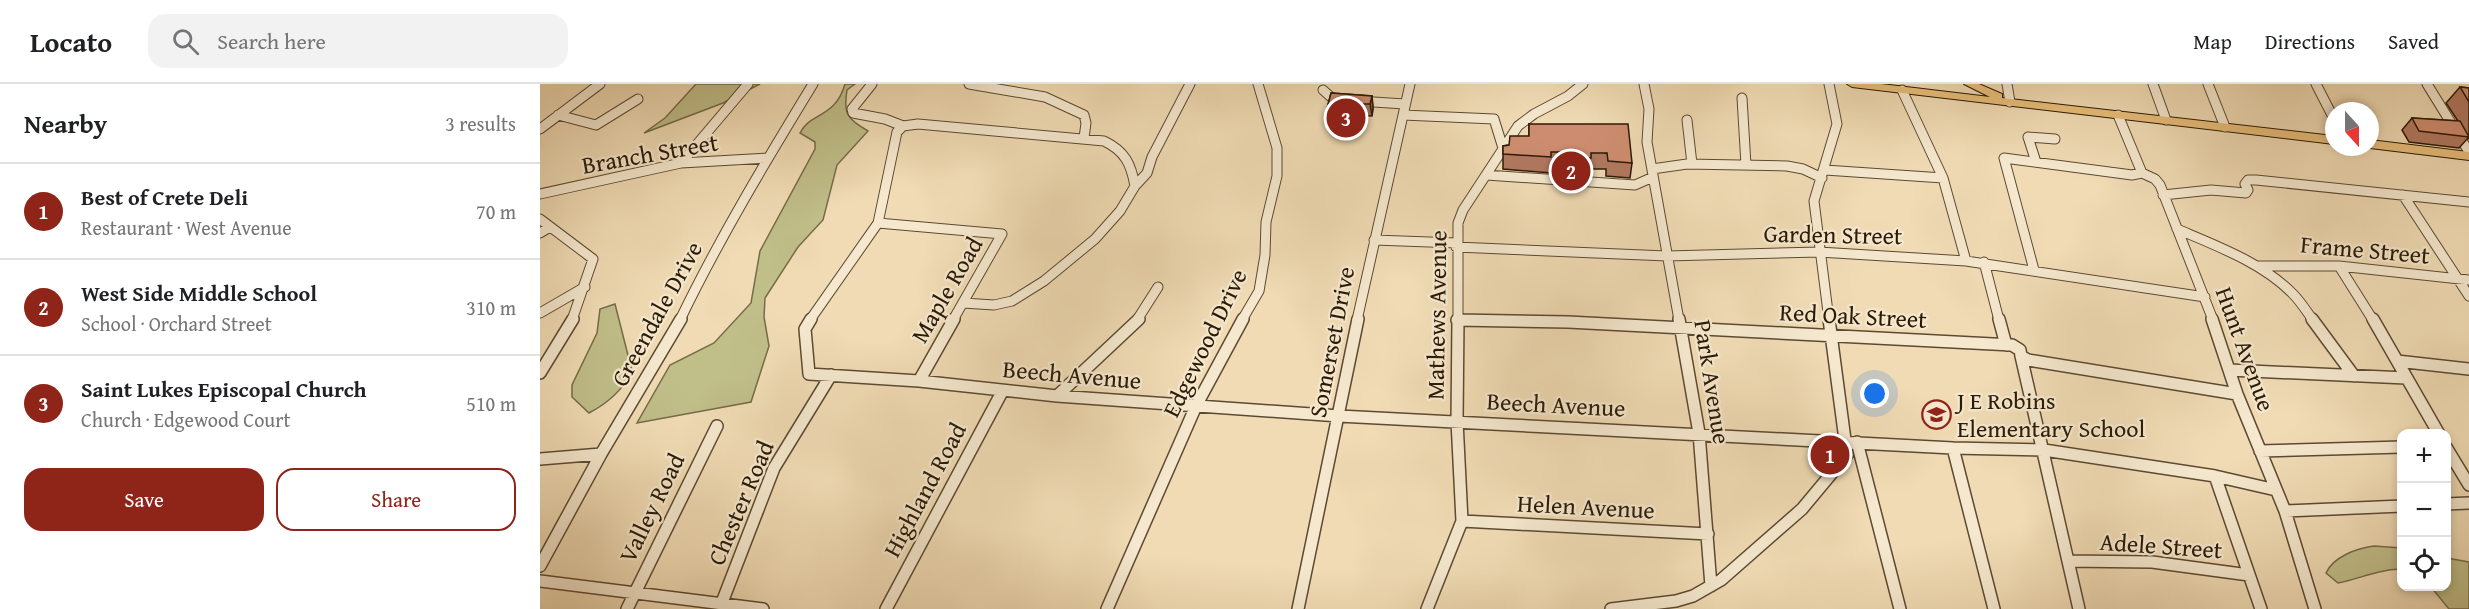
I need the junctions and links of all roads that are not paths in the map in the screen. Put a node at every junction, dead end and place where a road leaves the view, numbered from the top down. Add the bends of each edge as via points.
1 (600, 84) edge
2 (748, 84) edge
3 (813, 84) edge
4 (872, 84) edge
5 (969, 84) edge
6 (1190, 84) edge
7 (1258, 84) edge
8 (1410, 84) edge
9 (1583, 84) edge
10 (1644, 84) edge
11 (1829, 84) edge
12 (1852, 84) edge
13 (1969, 84) edge
14 (2007, 84) edge
15 (2154, 84) edge
16 (2208, 84) edge
17 (2316, 84) edge
18 (2427, 84) edge
19 (1323, 90) dead end
20 (1902, 90) junction
21 (1742, 98) dead end
22 (638, 99) dead end
23 (2010, 102) junction
24 (2325, 102) edge
25 (1404, 109) junction
26 (558, 115) junction
27 (2118, 115) junction
28 (1687, 120) dead end
29 (2166, 120) junction
30 (903, 126) junction
31 (2225, 127) junction
32 (540, 129) edge
33 (1084, 138) junction
34 (2055, 139) dead end
35 (2325, 139) edge
36 (2379, 145) edge
37 (1503, 148) junction
38 (2469, 154) edge
39 (768, 158) junction
40 (2036, 162) junction
41 (681, 163) junction
42 (1692, 164) junction
43 (1746, 165) junction
44 (1652, 173) junction
45 (2142, 173) junction
46 (1823, 174) junction
47 (1486, 175) junction
48 (1943, 178) junction
49 (1135, 186) junction
50 (540, 194) edge
51 (2163, 195) junction
52 (2403, 195) junction
53 (2469, 202) edge
54 (540, 219) edge
55 (878, 223) junction
56 (550, 227) junction
57 (2176, 229) junction
58 (540, 233) edge
59 (1374, 240) junction
60 (1456, 245) junction
61 (1819, 252) junction
62 (1667, 256) junction
63 (1966, 261) junction
64 (1984, 262) junction
65 (2257, 266) junction
66 (2339, 266) junction
67 (2034, 270) junction
68 (2457, 279) junction
69 (2469, 280) edge
70 (1158, 286) dead end
71 (585, 287) junction
72 (2469, 296) edge
73 (2205, 297) junction
74 (963, 303) junction
75 (540, 313) edge
76 (1457, 320) junction
77 (1680, 328) junction
78 (1831, 337) junction
79 (2006, 345) junction
80 (2021, 356) junction
81 (2397, 360) junction
82 (2469, 369) edge
83 (2229, 370) junction
84 (540, 373) edge
85 (831, 375) junction
86 (2354, 376) junction
87 (2406, 378) junction
88 (919, 381) junction
89 (1002, 392) junction
90 (2237, 394) junction
91 (1057, 396) junction
92 (1196, 406) junction
93 (1339, 416) junction
94 (1457, 421) junction
95 (717, 426) dead end
96 (2436, 429) edge
97 (1699, 433) junction
98 (1852, 442) junction
99 (2397, 447) edge
100 (1953, 448) junction
101 (2044, 450) junction
102 (2260, 451) junction
103 (2451, 453) edge
104 (601, 454) junction
105 (540, 459) edge
106 (2464, 470) edge
107 (2215, 476) junction
108 (2469, 485) edge
109 (2276, 490) junction
110 (2469, 503) edge
111 (2451, 504) edge
112 (2397, 506) edge
113 (2285, 511) junction
114 (1462, 521) junction
115 (1708, 534) junction
116 (2068, 561) junction
117 (540, 566) edge
118 (2249, 575) junction
119 (540, 581) edge
120 (1711, 586) junction
121 (634, 593) junction
122 (721, 605) junction
123 (627, 609) edge
124 (763, 609) edge
125 (886, 609) edge
126 (1107, 609) edge
127 (1298, 609) edge
128 (1427, 609) edge
129 (1611, 609) edge
130 (1900, 609) edge
131 (1994, 609) edge
132 (2079, 609) edge
133 (2260, 609) edge
134 (2315, 609) edge

1 - 26 street
2 - 41 street
3 - 39 street, Greendale Drive
4 - 30 street via 859,98 853,113
5 - 33 street via 1048,97 1084,115
6 - 49 street via 1147,173
7 - 92 street, Edgewood Drive via 1277,148 1277,176 1266,222 1263,275 1259,291
8 - 25 street, Somerset Drive
9 - 37 street, Mathews Avenue via 1527,117
10 - 44 street, Park Avenue
11 - 46 street via 1837,124
12 - 20 main road
13 - 23 main road
14 - 23 street
15 - 29 street
16 - 31 street
17 - 24 street
18 - 38 street
19 - 25 street via 1332,98
20 - 23 main road
20 - 48 street
21 - 43 street
22 - 26 street via 596,125
23 - 27 main road
25 - 37 street via 1494,119
25 - 59 street, Somerset Drive
26 - 32 street
27 - 29 main road
27 - 45 street, Hunt Avenue
28 - 42 street
29 - 31 main road
30 - 33 street
30 - 55 street via 897,132
31 - 35 main road
33 - 49 street via 1115,145 1125,153
34 - 40 street via 2028,137
36 - 38 main road
37 - 47 street, Mathews Avenue
39 - 41 street, Branch Street
39 - 104 street, Greendale Drive via 673,336
40 - 45 street via 2132,175
40 - 67 street via 2004,158
41 - 50 street, Branch Street
42 - 43 street
42 - 44 street via 1667,165
43 - 46 street via 1794,167
44 - 47 street via 1635,185
44 - 62 street, Park Avenue
45 - 51 street, Hunt Avenue via 2155,179
46 - 48 street
46 - 61 street via 1814,201
47 - 60 street, Mathews Avenue via 1463,210
48 - 63 street
49 - 74 street via 1120,211 1095,239 1044,281 1005,304
51 - 52 street via 2211,190 2246,193 2248,180 2256,180
51 - 57 street, Hunt Avenue
52 - 53 street
52 - 68 street
54 - 56 street
55 - 74 street, Maple Road via 1002,234
55 - 85 street via 805,329 809,374
56 - 58 street
56 - 71 street via 593,259
57 - 65 street
57 - 73 street, Hunt Avenue
59 - 60 street, Garden Street
59 - 93 street, Somerset Drive
60 - 62 street, Garden Street
60 - 76 street, Mathews Avenue
61 - 62 street, Garden Street
61 - 63 street, Garden Street
61 - 78 street
62 - 77 street, Park Avenue
63 - 64 street, Garden Street
64 - 67 street, Garden Street
64 - 79 street
65 - 66 street, Frame Street
65 - 86 street via 2294,294
66 - 68 street, Frame Street
66 - 81 street
67 - 73 street, Garden Street
68 - 69 street, Frame Street
68 - 72 street
70 - 91 street via 1140,318
71 - 75 street
71 - 84 street via 574,317
73 - 83 street, Hunt Avenue
74 - 88 street, Maple Road
76 - 77 street, Red Oak Street
76 - 94 street, Mathews Avenue
77 - 78 street, Red Oak Street
77 - 97 street, Park Avenue
78 - 79 street, Red Oak Street
78 - 98 street
79 - 80 street via 2017,347
80 - 90 street
80 - 101 street
81 - 82 street
81 - 87 street
83 - 86 street
83 - 90 street, Hunt Avenue
85 - 88 street, Beech Avenue
85 - 122 street, Chester Road via 774,468
86 - 87 street
87 - 96 street
88 - 89 street, Beech Avenue
89 - 91 street, Beech Avenue
89 - 125 street, Highland Road
90 - 102 street, Hunt Avenue
91 - 92 street, Beech Avenue
92 - 93 street, Beech Avenue
92 - 126 street, Edgewood Drive
93 - 94 street, Beech Avenue
93 - 127 street, Somerset Drive
94 - 97 street, Beech Avenue
94 - 114 street, Mathews Avenue
95 - 121 street, Valley Road
97 - 98 street, Beech Avenue
97 - 115 street, Park Avenue
98 - 100 street, Beech Avenue
98 - 120 street via 1847,455 1802,509
98 - 130 street
99 - 102 street
100 - 101 street, Beech Avenue
100 - 131 street
101 - 107 street, Beech Avenue
101 - 116 street
102 - 109 street, Hunt Avenue
103 - 106 street
104 - 105 street
104 - 117 street, Greendale Drive
106 - 108 street
107 - 109 street, Beech Avenue
107 - 118 street
109 - 113 street, Hunt Avenue
110 - 111 street
112 - 113 street
113 - 134 street, Hunt Avenue
114 - 115 street, Helen Avenue
114 - 128 street
115 - 120 street, Park Avenue
116 - 118 street, Adele Street via 2152,562
116 - 132 street
118 - 133 street
119 - 121 street
120 - 129 street via 1676,601
121 - 122 street
121 - 123 street, Valley Road
122 - 124 street

